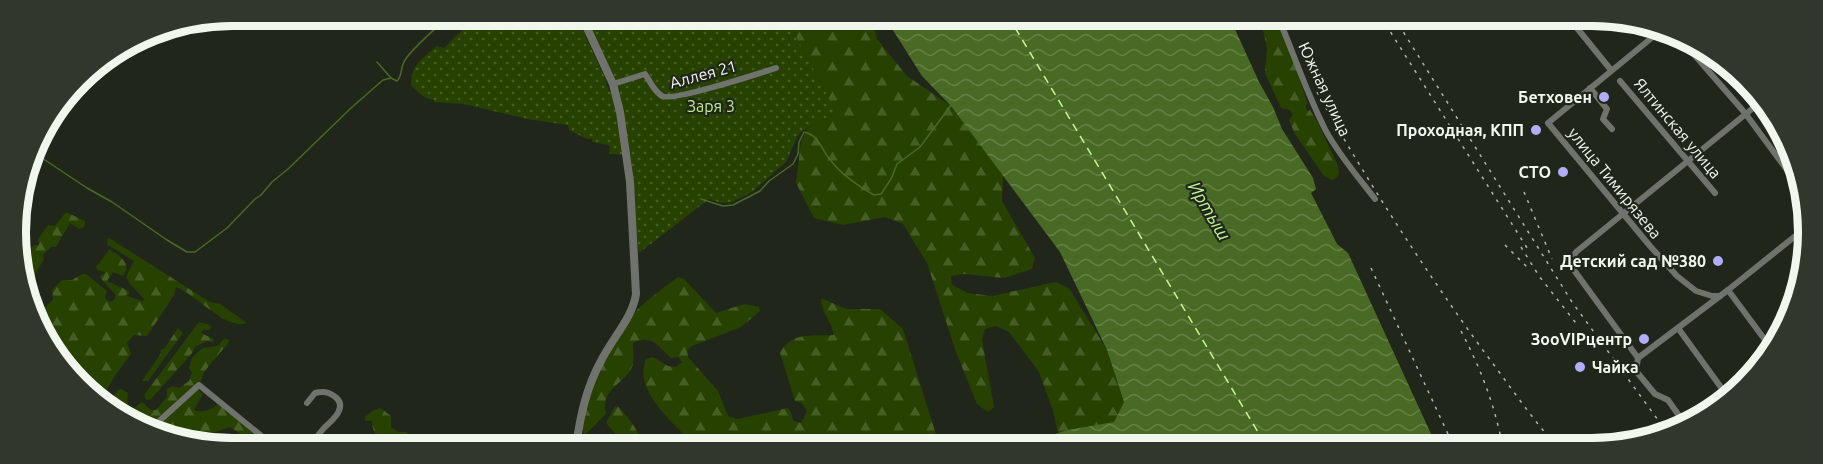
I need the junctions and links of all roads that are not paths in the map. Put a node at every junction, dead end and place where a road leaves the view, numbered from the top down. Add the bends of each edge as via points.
1 (586, 26) edge
2 (1283, 26) edge
3 (1576, 26) edge
4 (1654, 35) edge
5 (1692, 52) edge
6 (776, 68) dead end
7 (1611, 70) junction
8 (1620, 81) dead end
9 (613, 84) junction
10 (1590, 88) junction
11 (1755, 106) edge
12 (1745, 113) junction
13 (1612, 129) dead end
14 (1689, 160) junction
15 (1787, 169) edge
16 (1715, 193) dead end
17 (1375, 198) dead end
18 (1624, 214) junction
19 (1798, 234) edge
20 (1728, 290) junction
21 (1720, 296) junction
22 (1678, 328) junction
23 (1766, 341) edge
24 (1638, 358) junction
25 (1723, 390) edge
26 (306, 403) dead end
27 (1680, 418) edge
28 (155, 424) edge
29 (264, 438) edge
30 (317, 438) edge
31 (578, 438) edge

1 - 9 street
2 - 17 street, Южная улица via 1327,132
3 - 7 street
4 - 7 street
5 - 12 street
6 - 9 street, Аллея 21 via 668,98 653,87 645,74
7 - 10 street
8 - 14 street, Ялтинская улица
9 - 31 street via 630,182 636,294 591,381
10 - 13 street via 1607,109 1603,119
10 - 18 street, улица Тимирязева via 1548,123
11 - 12 street
12 - 14 street
12 - 15 street
14 - 16 street, Ялтинская улица
14 - 18 street
18 - 21 street, улица Тимирязева via 1689,287
18 - 24 street via 1573,256 1571,266
19 - 20 street
20 - 21 street
20 - 23 street
21 - 22 street
22 - 24 street
22 - 25 street
24 - 27 street via 1636,371 1654,394 1668,400
26 - 30 street via 321,392 339,400 339,412
28 - 29 street via 199,385

